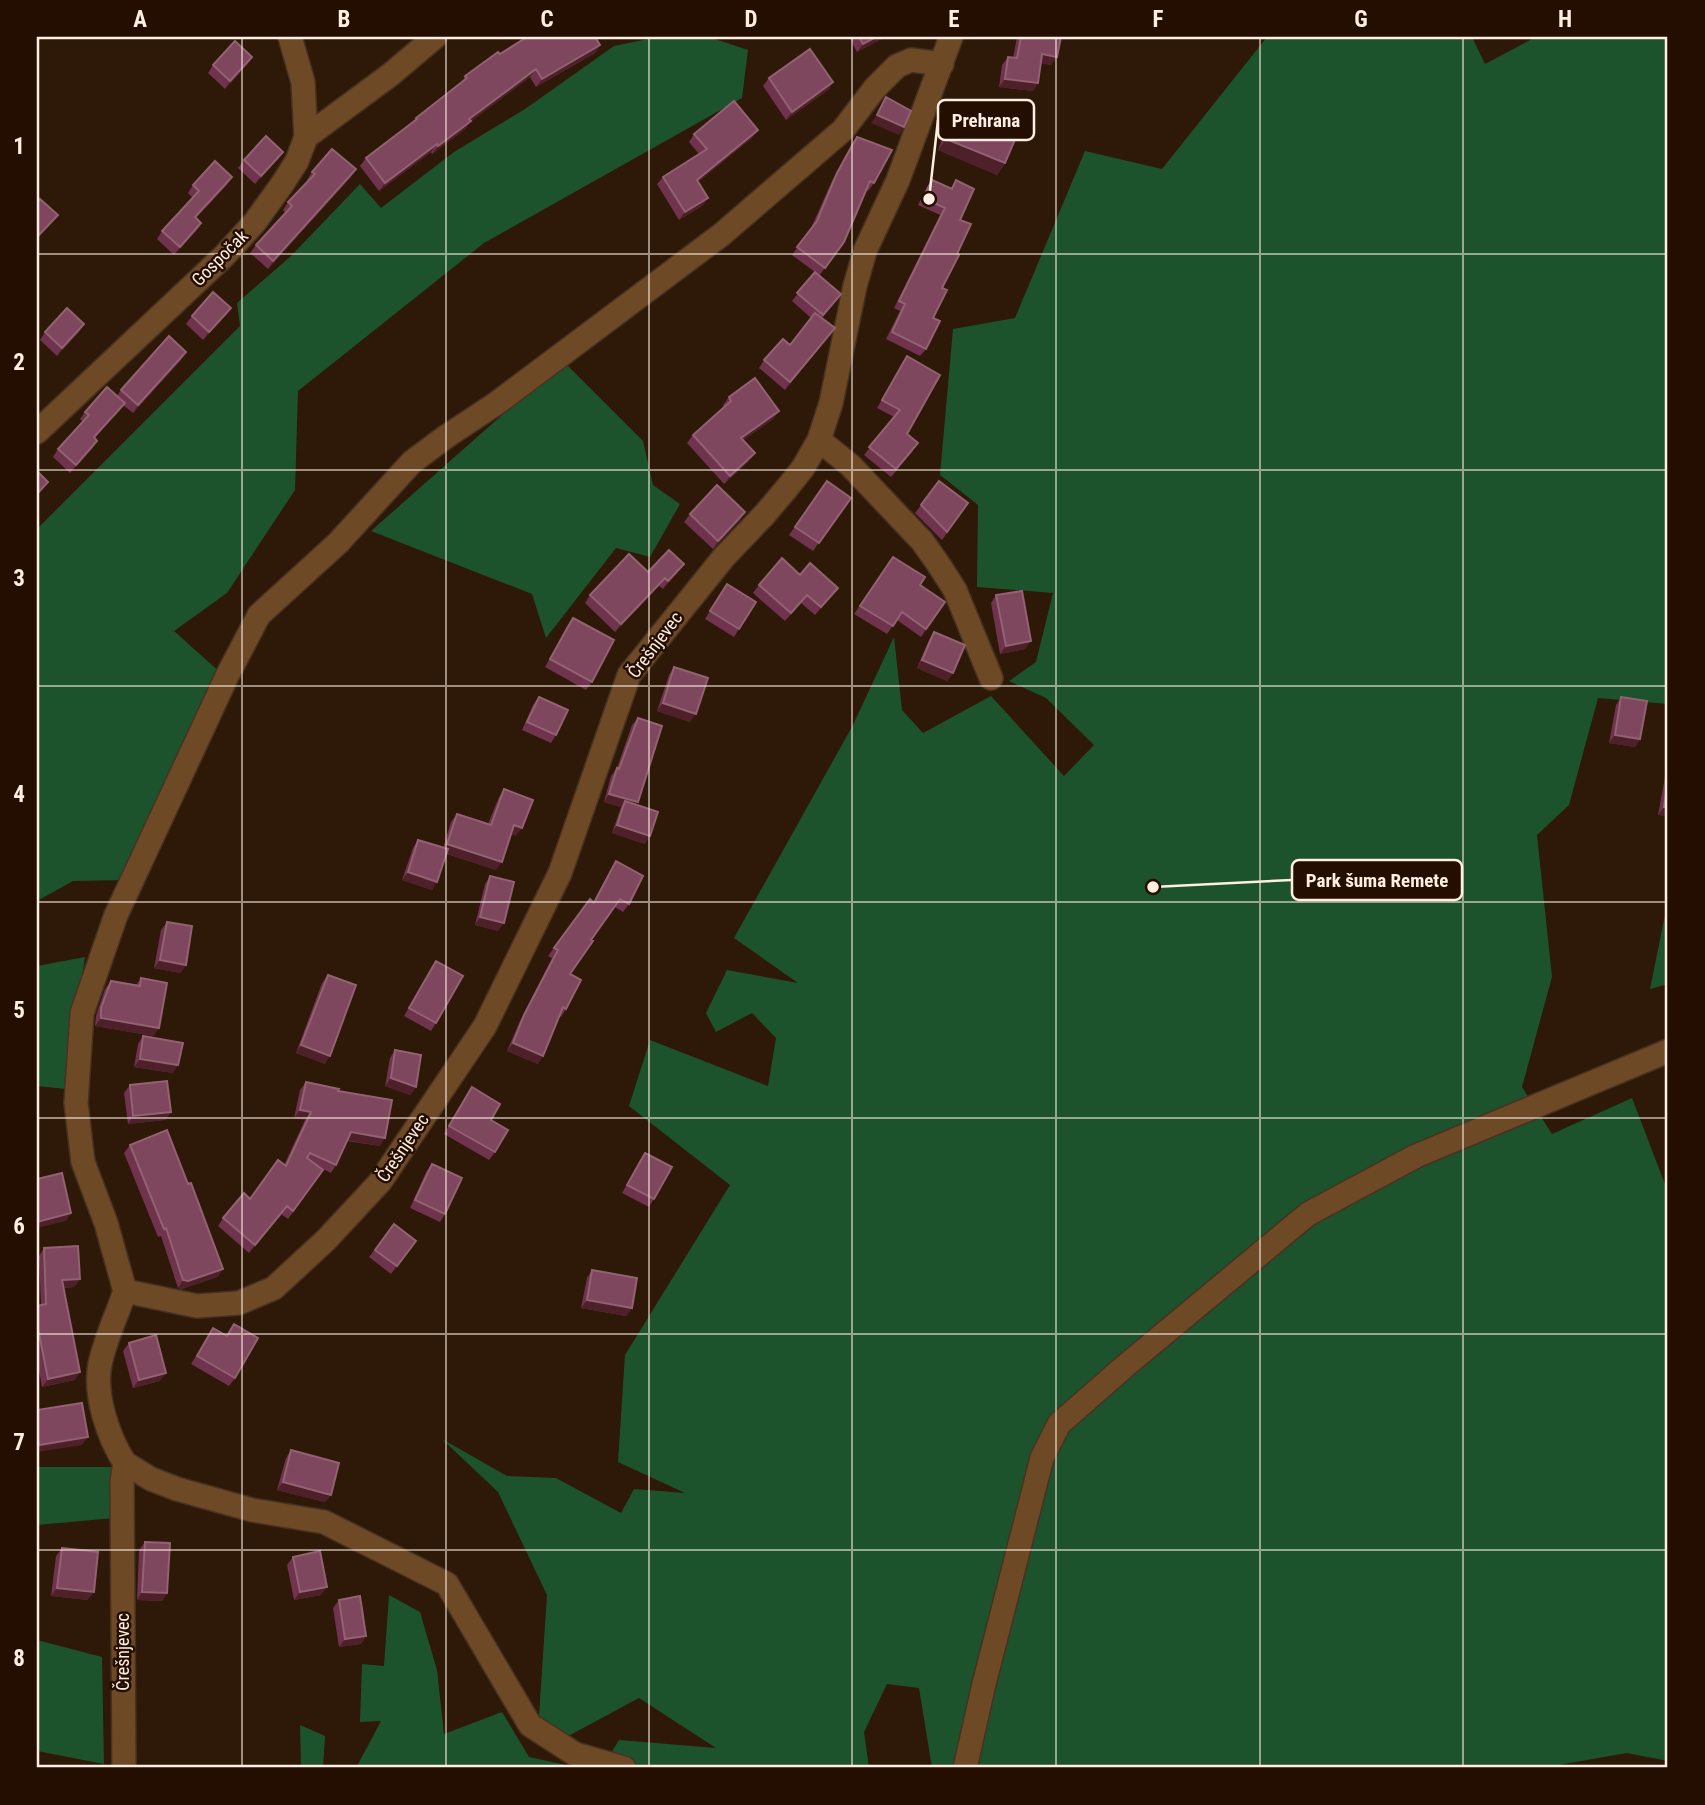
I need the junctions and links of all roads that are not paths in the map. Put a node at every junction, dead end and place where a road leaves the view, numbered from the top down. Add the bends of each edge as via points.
1 (290, 37) edge
2 (435, 37) edge
3 (951, 37) edge
4 (942, 64) junction
5 (306, 136) junction
6 (37, 432) edge
7 (819, 440) junction
8 (991, 678) dead end
9 (1668, 1051) edge
10 (125, 1292) junction
11 (125, 1463) junction
12 (124, 1768) edge
13 (624, 1768) edge
14 (965, 1768) edge

1 - 5 street, Gospočak via 303,82
2 - 5 street
3 - 4 street, Črešnjevec
4 - 7 street, Črešnjevec via 865,251
4 - 10 street via 911,60 897,66 844,130 721,235 412,463 338,543 260,615 116,915 82,1013 76,1103 83,1162
5 - 6 street, Gospočak via 283,183 232,248
7 - 8 street via 850,465 928,549 955,590
7 - 10 street, Črešnjevec via 787,488 724,556 629,675 560,873 497,1003 380,1182 327,1240 274,1288 239,1303 197,1306
9 - 14 street via 1416,1156 1308,1214 1059,1424 1042,1458
10 - 11 street, Črešnjevec via 100,1365 100,1395 115,1447
11 - 12 street, Črešnjevec
11 - 13 street via 177,1489 252,1510 324,1522 447,1584 530,1725 575,1754

